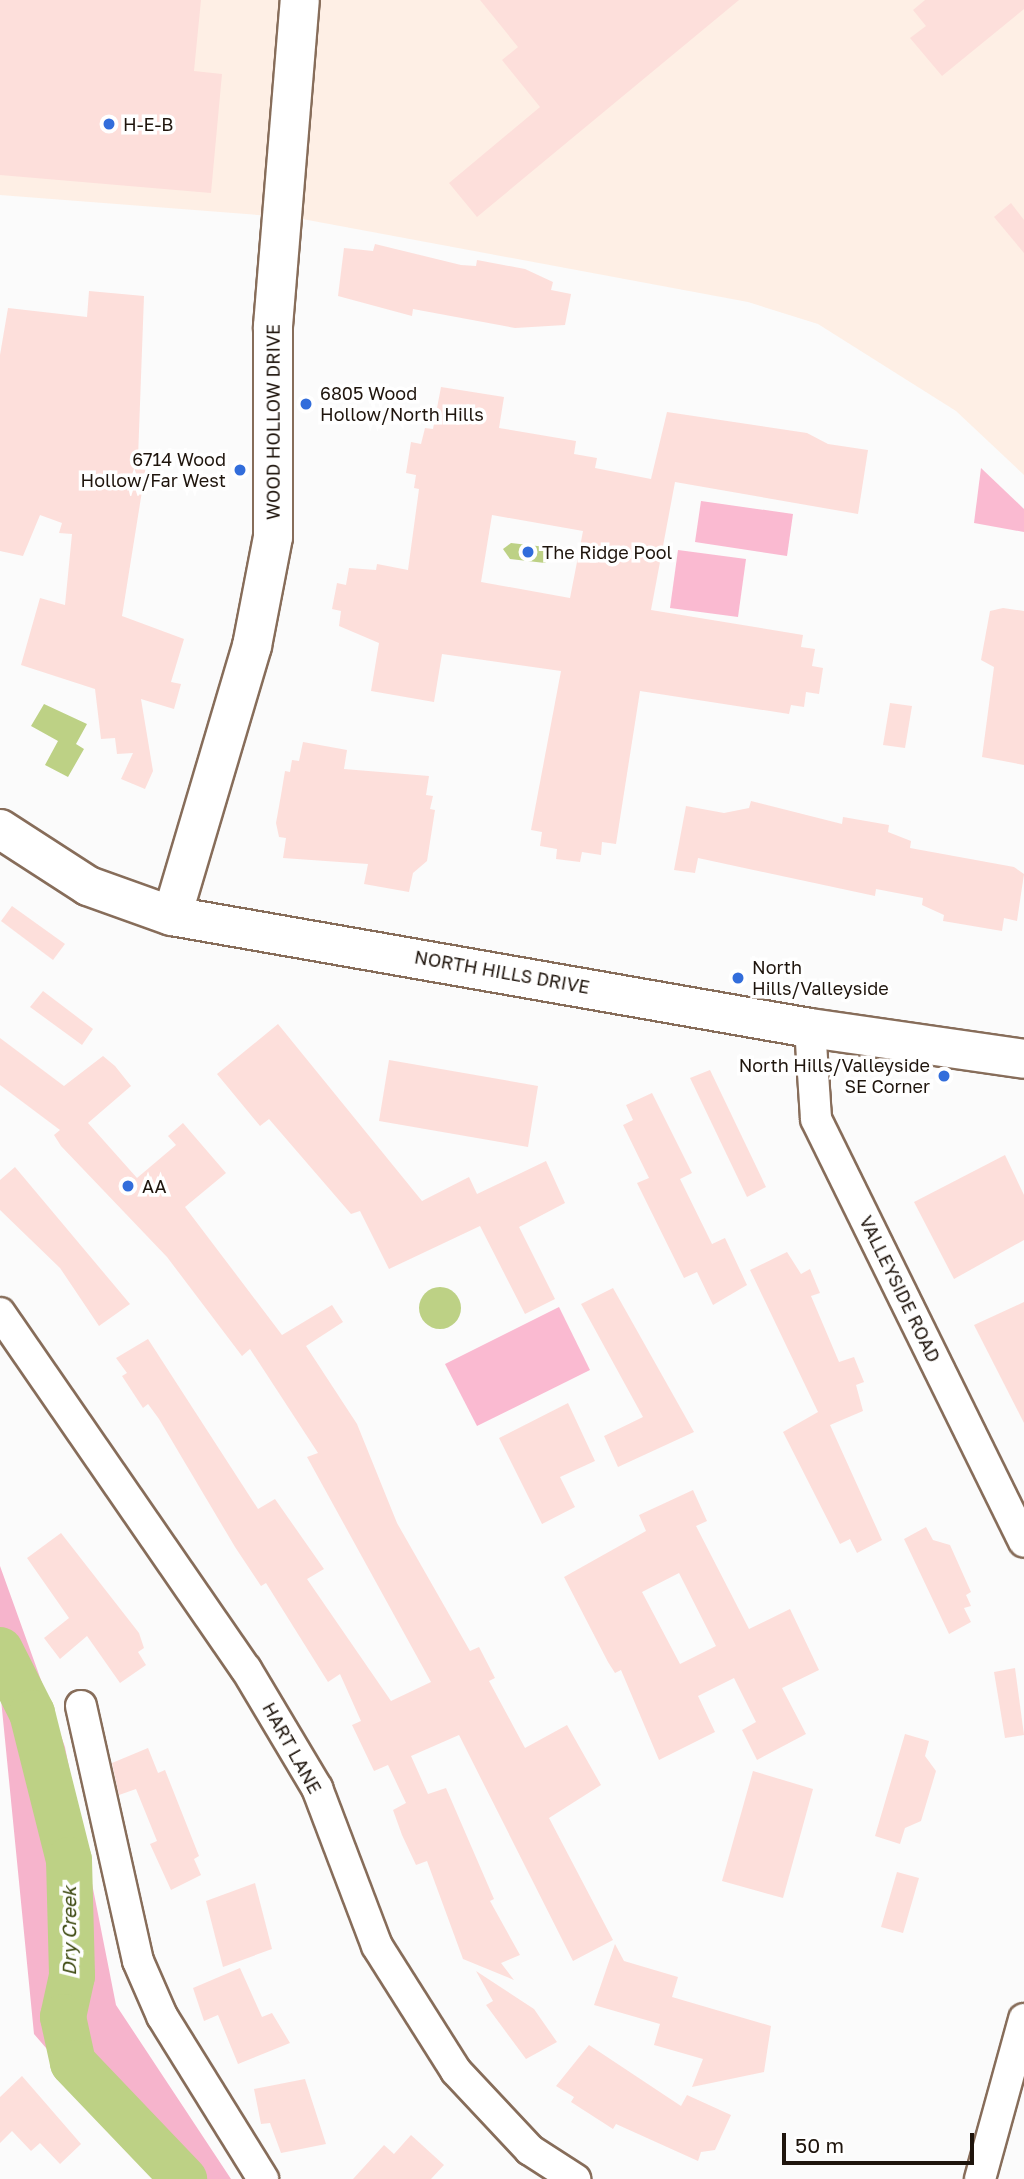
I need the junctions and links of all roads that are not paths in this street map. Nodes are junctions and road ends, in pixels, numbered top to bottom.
1 (300, 0) edge
2 (0, 829) edge
3 (172, 916) junction
4 (810, 1028) junction
5 (1024, 1059) edge
6 (0, 1312) edge
7 (1024, 1542) edge
8 (81, 1706) dead end
9 (1024, 2019) edge
10 (263, 2179) edge
11 (575, 2179) edge
12 (980, 2179) edge

1 - 3 street, WOOD HOLLOW DRIVE
2 - 3 street, NORTH HILLS DRIVE
3 - 4 street, NORTH HILLS DRIVE
4 - 5 street, NORTH HILLS DRIVE
4 - 7 street, VALLEYSIDE ROAD
6 - 11 street, HART LANE
8 - 10 street
9 - 12 street

